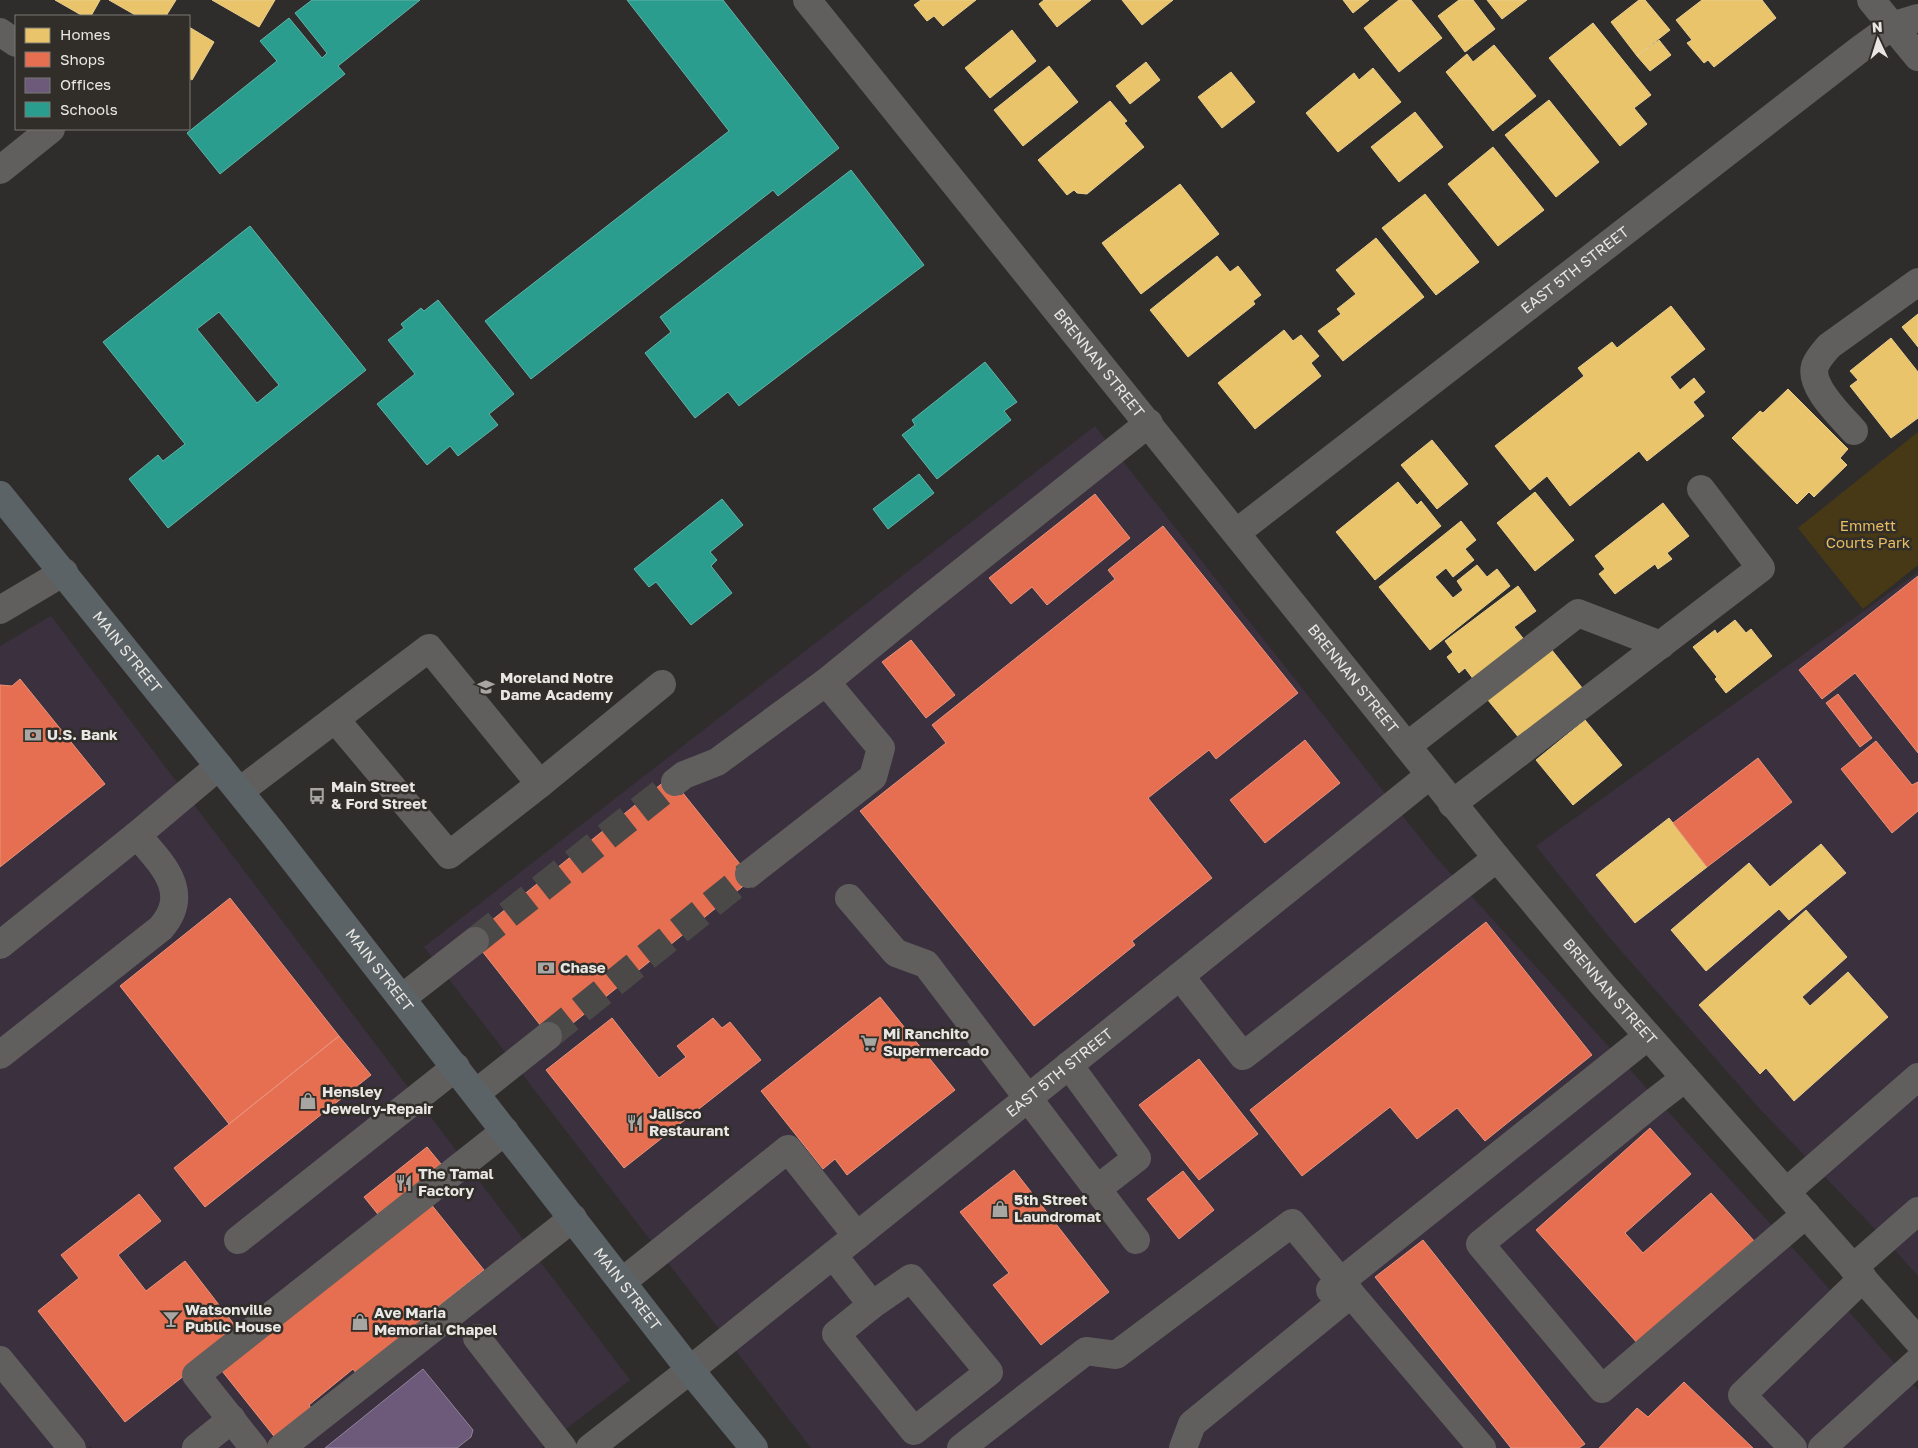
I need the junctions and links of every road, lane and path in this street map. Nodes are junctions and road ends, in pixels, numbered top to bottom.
1 (807, 0) edge
2 (1871, 0) edge
3 (1918, 18) edge
4 (1892, 26) junction
5 (0, 32) edge
6 (15, 42) edge
7 (1918, 57) edge
8 (50, 130) edge
9 (0, 170) edge
10 (1918, 282) edge
11 (1149, 424) junction
12 (1854, 431) dead end
13 (1701, 489) dead end
14 (0, 495) edge
15 (1236, 533) junction
16 (64, 572) junction
17 (0, 610) edge
18 (1661, 644) junction
19 (826, 682) junction
20 (662, 684) dead end
21 (335, 719) junction
22 (1406, 746) junction
23 (219, 766) junction
24 (1430, 775) junction
25 (675, 782) tunnel mouth
26 (540, 784) junction
27 (240, 791) junction
28 (1452, 804) junction
29 (137, 835) junction
30 (1497, 858) junction
31 (749, 874) tunnel mouth
32 (849, 898) dead end
33 (475, 941) tunnel mouth
34 (0, 945) edge
35 (1180, 976) junction
36 (402, 998) junction
37 (548, 1036) tunnel mouth
38 (1648, 1036) junction
39 (0, 1055) edge
40 (1069, 1065) junction
41 (456, 1067) junction
42 (1918, 1076) edge
43 (1685, 1078) junction
44 (476, 1093) junction
45 (1027, 1099) junction
46 (505, 1131) junction
47 (1097, 1189) junction
48 (1786, 1192) junction
49 (1918, 1211) edge
50 (1806, 1214) junction
51 (573, 1218) junction
52 (857, 1236) junction
53 (238, 1240) dead end
54 (1136, 1240) dead end
55 (833, 1255) junction
56 (1858, 1273) junction
57 (622, 1282) junction
58 (1340, 1288) junction
59 (872, 1305) junction
60 (477, 1338) dead end
61 (1918, 1341) edge
62 (0, 1360) edge
63 (1918, 1361) edge
64 (690, 1370) junction
65 (232, 1419) junction
66 (72, 1448) edge
67 (196, 1448) edge
68 (254, 1448) edge
69 (281, 1448) edge
70 (563, 1448) edge
71 (590, 1448) edge
72 (754, 1448) edge
73 (961, 1448) edge
74 (1183, 1448) edge
75 (1482, 1448) edge
76 (1793, 1448) edge
77 (1822, 1448) edge

1 - 11 street, BRENNAN STREET
2 - 4 street
3 - 4 street, EAST 5TH STREET
4 - 7 street
4 - 15 street, EAST 5TH STREET
5 - 6 street
8 - 9 street
10 - 12 street
11 - 15 street, BRENNAN STREET
11 - 19 street
13 - 18 street
14 - 16 main road, MAIN STREET
15 - 22 street, BRENNAN STREET
16 - 17 street
16 - 23 main road, MAIN STREET
18 - 22 street
18 - 28 street
19 - 25 street
19 - 31 street
20 - 26 street
21 - 26 street
21 - 26 street
21 - 27 street
22 - 24 street, BRENNAN STREET
23 - 27 main road, MAIN STREET
23 - 29 street
24 - 28 street, BRENNAN STREET
24 - 35 street, EAST 5TH STREET
27 - 36 main road, MAIN STREET
28 - 30 street, BRENNAN STREET
29 - 34 street
29 - 39 street
30 - 35 street
30 - 38 street, BRENNAN STREET
32 - 45 street
33 - 36 street
35 - 40 street, EAST 5TH STREET
36 - 41 main road, MAIN STREET
37 - 44 street
38 - 43 street, BRENNAN STREET
38 - 58 street
40 - 45 street, EAST 5TH STREET
40 - 47 street
41 - 44 main road, MAIN STREET
41 - 53 street
42 - 48 street
43 - 48 street, BRENNAN STREET
43 - 50 street
44 - 46 main road, MAIN STREET
45 - 47 street
45 - 52 street, EAST 5TH STREET
46 - 51 main road, MAIN STREET
46 - 65 street
47 - 54 street
48 - 50 street, BRENNAN STREET
49 - 56 street
50 - 56 street, BRENNAN STREET
51 - 57 main road, MAIN STREET
51 - 69 street
52 - 55 street, EAST 5TH STREET
52 - 57 street
55 - 59 street
55 - 64 street, EAST 5TH STREET
56 - 61 street, BRENNAN STREET
56 - 76 street
57 - 64 main road, MAIN STREET
58 - 73 street
58 - 74 street
58 - 75 street
59 - 59 street
60 - 70 street
62 - 66 street
63 - 77 street
64 - 71 street, EAST 5TH STREET
64 - 72 main road, MAIN STREET
65 - 67 street
65 - 68 street

